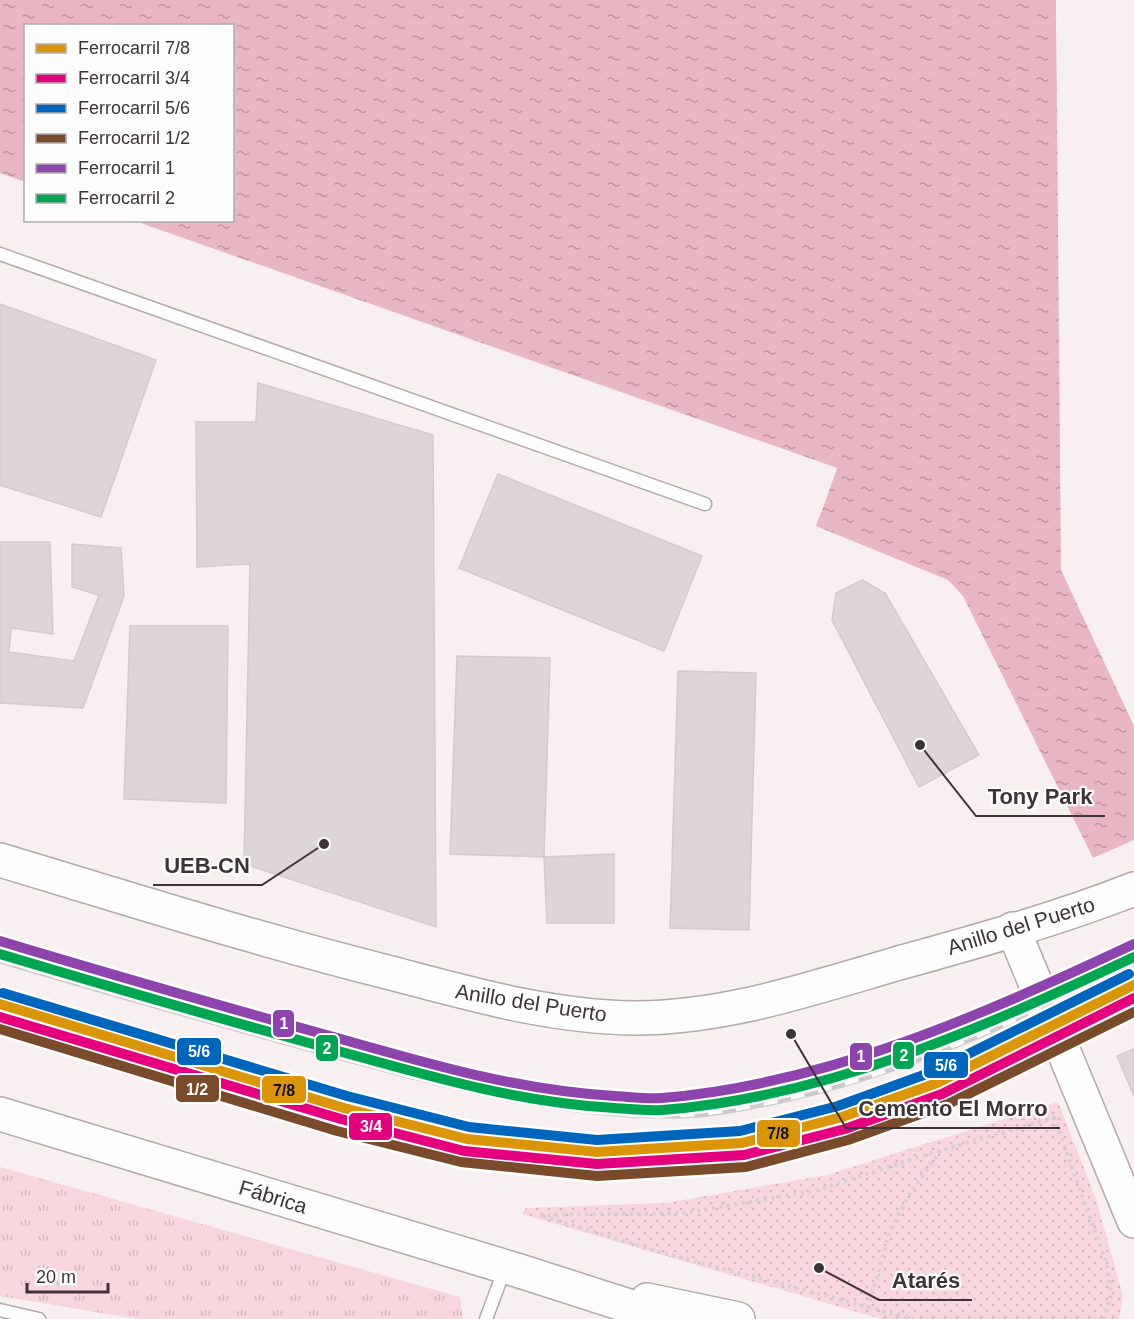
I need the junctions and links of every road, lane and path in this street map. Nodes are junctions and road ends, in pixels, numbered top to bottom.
1 (0, 254) edge
2 (705, 504) dead end
3 (0, 860) edge
4 (1134, 889) edge
5 (1013, 929) junction
6 (1087, 1107) junction
7 (0, 1114) edge
8 (1054, 1117) junction
9 (941, 1150) junction
10 (1134, 1221) edge
11 (506, 1267) junction
12 (546, 1279) junction
13 (868, 1308) junction
14 (0, 1310) edge
15 (39, 1319) edge
16 (486, 1319) edge
17 (635, 1319) edge
18 (669, 1319) edge
19 (738, 1319) edge
20 (914, 1319) edge
21 (1104, 1319) edge

1 - 2 lane
3 - 5 main road, Anillo del Puerto
4 - 5 main road, Anillo del Puerto
5 - 6 main road
6 - 8 path
6 - 10 main road
7 - 11 main road, Fábrica
8 - 9 path
8 - 21 path
9 - 13 path
9 - 13 path
11 - 12 main road, Fábrica
11 - 16 lane
12 - 17 main road
12 - 18 main road, Fábrica
12 - 19 main road, Fábrica
13 - 20 path
14 - 15 lane

